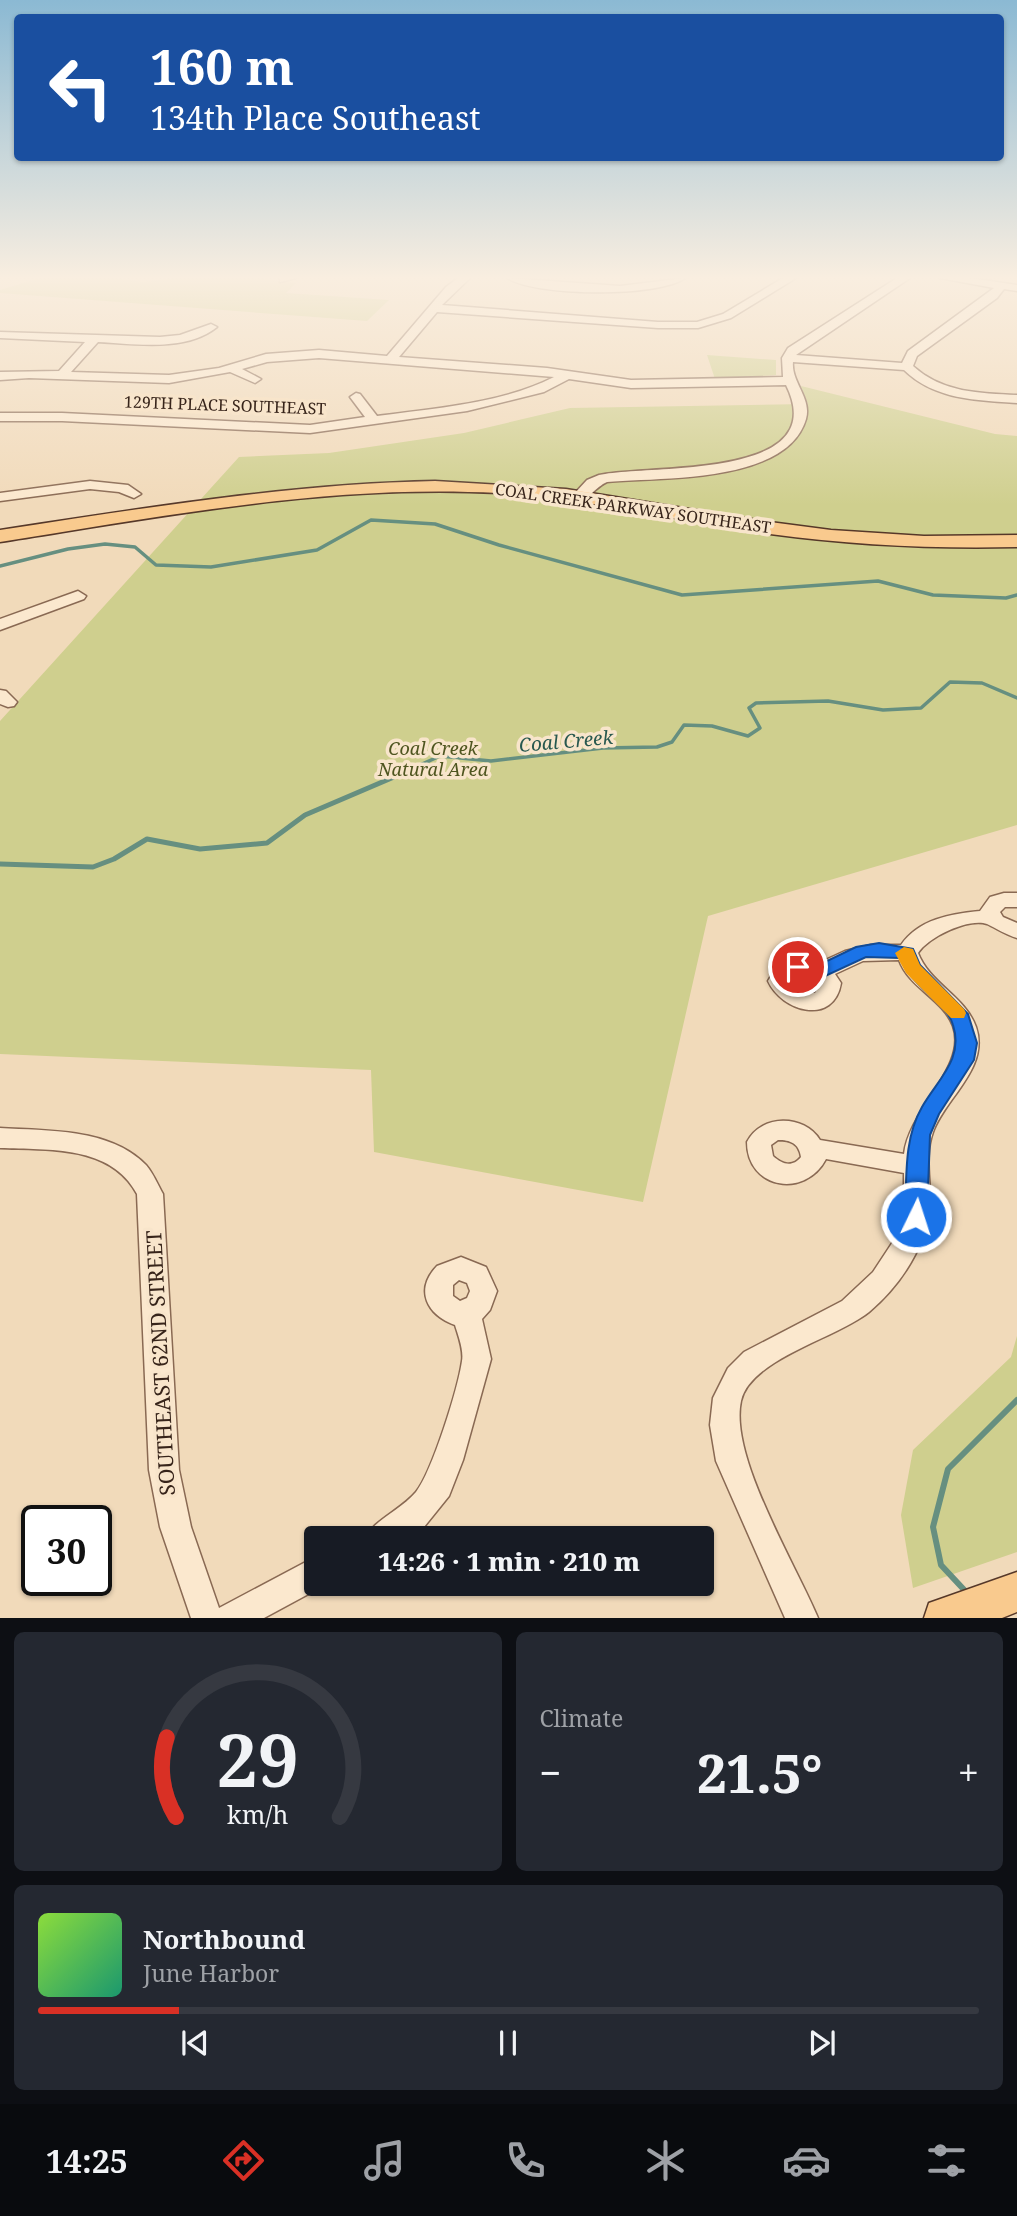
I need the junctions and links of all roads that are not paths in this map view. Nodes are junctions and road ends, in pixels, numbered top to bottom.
1 (81, 354) edge
2 (396, 354) edge
3 (792, 354) edge
4 (913, 354) edge
5 (788, 358) junction
6 (391, 359) junction
7 (907, 367) junction
8 (231, 368) junction
9 (62, 375) junction
10 (567, 375) junction
11 (0, 376) edge
12 (256, 379) dead end
13 (788, 381) junction
14 (356, 397) dead end
15 (1017, 399) edge
16 (0, 417) edge
17 (374, 421) junction
18 (134, 494) dead end
19 (0, 497) edge
20 (579, 497) junction
21 (0, 536) edge
22 (1017, 541) edge
23 (78, 596) dead end
24 (0, 625) edge
25 (1017, 900) edge
26 (992, 917) junction
27 (1017, 931) edge
28 (907, 953) junction
29 (821, 972) dead end
30 (0, 1138) edge
31 (814, 1151) dead end
32 (918, 1166) junction
33 (466, 1311) dead end
34 (400, 1526) edge
35 (304, 1579) edge
36 (1017, 1592) edge
37 (207, 1618) edge
38 (232, 1618) edge
39 (802, 1618) edge
40 (944, 1618) edge

1 - 9 street
2 - 6 street
3 - 5 street
4 - 7 street
5 - 7 street
5 - 13 street
6 - 8 street
6 - 10 street
7 - 15 street
8 - 9 street
8 - 12 street
9 - 11 street
10 - 13 street
10 - 17 street, 129TH PLACE SOUTHEAST
13 - 20 street
14 - 17 street
16 - 17 street, 129TH PLACE SOUTHEAST
18 - 19 street
20 - 21 main road, COAL CREEK PARKWAY SOUTHEAST
20 - 22 main road, COAL CREEK PARKWAY SOUTHEAST
23 - 24 street
25 - 26 street
26 - 27 street
26 - 28 street
28 - 29 street
28 - 32 street
30 - 37 street, SOUTHEAST 62ND STREET
31 - 32 street
32 - 39 street
33 - 34 street
35 - 38 street
36 - 40 main road

